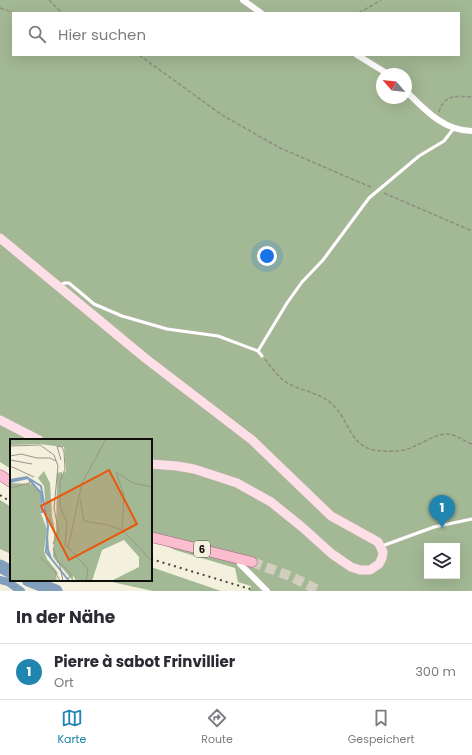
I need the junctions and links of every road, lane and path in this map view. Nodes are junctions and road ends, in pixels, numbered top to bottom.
1 (49, 0) edge
2 (243, 0) edge
3 (381, 0) edge
4 (0, 8) edge
5 (12, 12) edge
6 (61, 12) edge
7 (260, 12) edge
8 (361, 12) edge
9 (140, 56) edge
10 (360, 56) edge
11 (379, 68) edge
12 (412, 97) edge
13 (472, 97) edge
14 (437, 120) junction
15 (454, 128) junction
16 (472, 131) edge
17 (377, 190) junction
18 (472, 231) edge
19 (0, 238) edge
20 (58, 286) junction
21 (258, 350) junction
22 (262, 356) joint
23 (0, 420) edge
24 (37, 439) edge
25 (472, 444) edge
26 (152, 464) edge
27 (0, 475) edge
28 (10, 481) edge
29 (472, 519) edge
30 (152, 537) edge
31 (381, 546) junction
32 (232, 557) junction
33 (252, 562) tunnel mouth
34 (240, 564) joint
35 (267, 591) edge

1 - 6 path
2 - 7 street
3 - 8 path
4 - 5 path
9 - 17 path
10 - 11 street
12 - 14 street
13 - 14 path
14 - 15 street
15 - 16 street
15 - 17 lane
17 - 18 path
17 - 21 lane
19 - 20 street
20 - 21 lane
20 - 31 street
21 - 22 lane
22 - 25 path
23 - 24 street
26 - 31 street
27 - 28 main road
29 - 31 lane
30 - 32 main road, 6
32 - 33 main road, 6
32 - 34 lane
34 - 35 street

